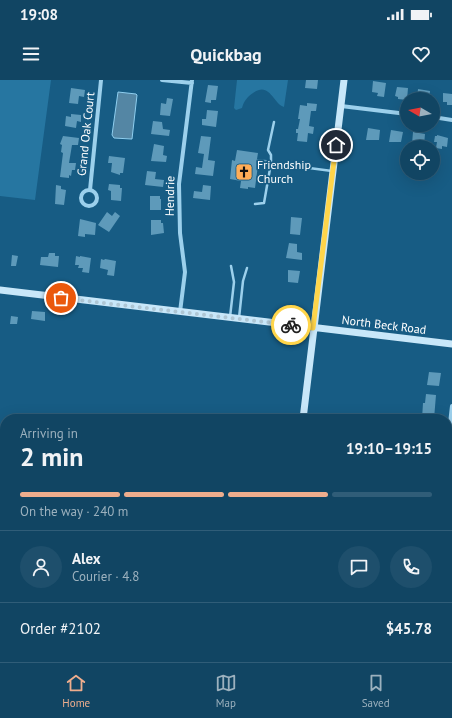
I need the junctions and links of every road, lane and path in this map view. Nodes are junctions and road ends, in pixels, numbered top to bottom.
1 (101, 80) edge
2 (162, 80) edge
3 (344, 80) edge
4 (192, 82) edge
5 (341, 106) junction
6 (400, 113) edge
7 (440, 118) edge
8 (452, 120) edge
9 (274, 122) dead end
10 (271, 163) junction
11 (333, 171) junction
12 (90, 190) junction
13 (255, 204) dead end
14 (232, 266) dead end
15 (247, 268) dead end
16 (0, 290) edge
17 (180, 312) junction
18 (230, 318) junction
19 (239, 319) junction
20 (313, 328) junction
21 (452, 344) edge
22 (304, 414) edge

1 - 12 street, Grand Oak Court
2 - 4 street
3 - 5 main road
4 - 17 street, Hendrie
5 - 6 street
5 - 11 main road
7 - 8 street
9 - 10 lane
10 - 11 lane
10 - 13 lane
11 - 20 main road
12 - 12 street, Grand Oak Court
14 - 18 lane
15 - 19 lane
16 - 17 main road, North Beck Road
17 - 18 main road, North Beck Road
18 - 19 main road, North Beck Road
19 - 20 main road, North Beck Road
20 - 21 main road, North Beck Road
20 - 22 main road

